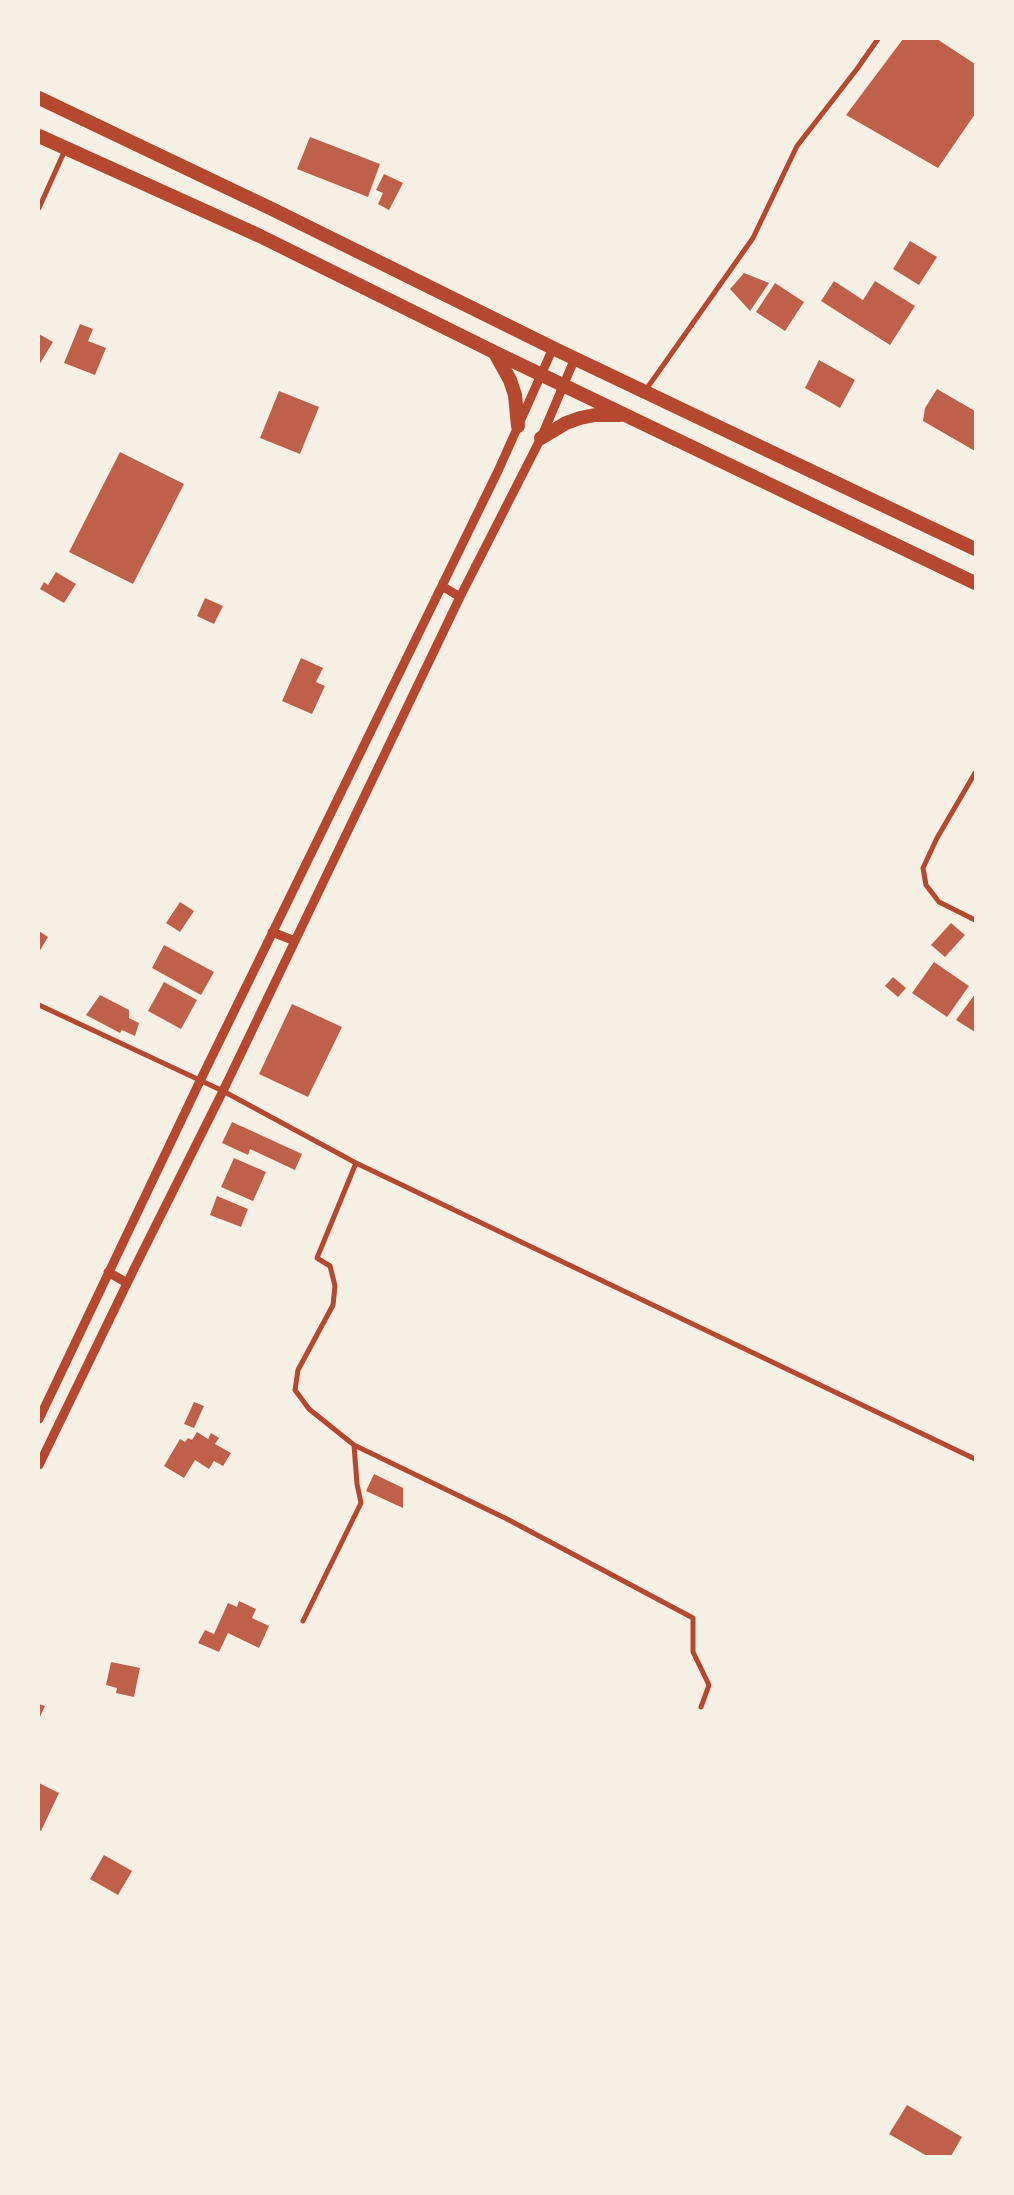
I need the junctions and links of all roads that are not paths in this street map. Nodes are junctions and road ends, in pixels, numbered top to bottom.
1 (878, 39) edge
2 (39, 98) edge
3 (39, 136) edge
4 (65, 149) junction
5 (39, 208) edge
6 (553, 348) junction
7 (494, 352) junction
8 (576, 358) junction
9 (541, 375) junction
10 (564, 386) junction
11 (645, 391) junction
12 (624, 415) junction
13 (518, 426) junction
14 (541, 438) junction
15 (975, 549) edge
16 (975, 584) edge
17 (442, 586) junction
18 (460, 597) junction
19 (975, 773) edge
20 (975, 920) edge
21 (272, 932) junction
22 (295, 941) junction
23 (39, 1005) edge
24 (200, 1080) junction
25 (223, 1091) junction
26 (356, 1163) junction
27 (108, 1272) junction
28 (127, 1283) junction
29 (39, 1419) edge
30 (354, 1445) junction
31 (975, 1459) edge
32 (39, 1465) edge
33 (303, 1621) dead end
34 (701, 1707) dead end

1 - 11 street
2 - 6 highway
3 - 4 highway
4 - 5 street
4 - 7 highway
6 - 8 highway
6 - 9 street
7 - 9 highway
7 - 13 highway
8 - 10 street
8 - 11 highway
9 - 10 highway
9 - 13 street
10 - 12 highway
10 - 14 street
11 - 15 highway
12 - 14 highway
12 - 16 highway
13 - 17 street
14 - 18 street
17 - 18 street
17 - 21 street
18 - 22 street
19 - 20 street
21 - 22 street
21 - 24 street
22 - 25 street
23 - 24 street
24 - 25 street
24 - 27 street
25 - 26 street
25 - 28 street
26 - 30 street
26 - 31 street
27 - 28 street
27 - 29 street
28 - 32 street
30 - 33 street
30 - 34 street

